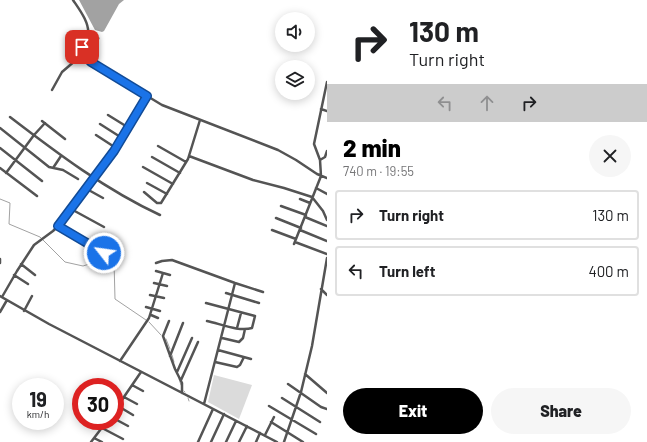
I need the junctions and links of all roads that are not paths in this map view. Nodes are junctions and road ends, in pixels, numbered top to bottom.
1 (73, 0) edge
2 (83, 54) junction
3 (327, 82) edge
4 (52, 90) dead end
5 (326, 90) edge
6 (147, 96) junction
7 (323, 98) junction
8 (327, 100) edge
9 (321, 109) junction
10 (327, 111) edge
11 (108, 115) dead end
12 (10, 117) dead end
13 (200, 120) junction
14 (100, 124) dead end
15 (0, 128) edge
16 (129, 128) junction
17 (34, 135) junction
18 (96, 135) dead end
19 (122, 138) junction
20 (65, 139) dead end
21 (158, 146) dead end
22 (0, 148) edge
23 (25, 148) junction
24 (116, 148) junction
25 (327, 151) edge
26 (61, 156) junction
27 (190, 156) junction
28 (152, 157) dead end
29 (320, 160) junction
30 (16, 161) junction
31 (186, 162) junction
32 (143, 167) dead end
33 (0, 168) edge
34 (53, 168) junction
35 (6, 173) junction
36 (180, 173) junction
37 (321, 176) junction
38 (94, 177) junction
39 (327, 178) edge
40 (78, 179) dead end
41 (42, 181) dead end
42 (147, 183) dead end
43 (173, 184) junction
44 (85, 188) junction
45 (316, 188) junction
46 (144, 192) dead end
47 (167, 194) junction
48 (327, 194) edge
49 (37, 196) dead end
50 (312, 197) junction
51 (103, 198) dead end
52 (300, 199) dead end
53 (310, 203) junction
54 (281, 206) dead end
55 (321, 207) junction
56 (71, 209) junction
57 (327, 210) edge
58 (160, 215) dead end
59 (305, 216) junction
60 (276, 218) dead end
61 (327, 220) edge
62 (58, 226) junction
63 (327, 226) edge
64 (104, 227) dead end
65 (300, 229) junction
66 (272, 230) dead end
67 (327, 241) edge
68 (295, 242) junction
69 (104, 253) dead end
70 (327, 254) edge
71 (327, 258) edge
72 (0, 259) edge
73 (0, 263) edge
74 (21, 264) junction
75 (156, 264) dead end
76 (156, 271) dead end
77 (163, 273) junction
78 (14, 275) junction
79 (34, 275) dead end
80 (170, 275) dead end
81 (154, 283) dead end
82 (235, 283) junction
83 (28, 284) dead end
84 (160, 284) junction
85 (167, 286) dead end
86 (321, 289) junction
87 (263, 292) dead end
88 (226, 293) dead end
89 (150, 295) dead end
90 (232, 295) junction
91 (327, 295) edge
92 (32, 296) dead end
93 (157, 296) junction
94 (1, 297) edge
95 (164, 298) dead end
96 (6, 300) junction
97 (206, 303) dead end
98 (259, 303) dead end
99 (146, 307) dead end
100 (153, 308) junction
101 (229, 309) junction
102 (24, 311) junction
103 (160, 311) dead end
104 (0, 312) edge
105 (242, 312) junction
106 (151, 316) junction
107 (158, 318) dead end
108 (169, 320) dead end
109 (207, 321) dead end
110 (183, 323) dead end
111 (225, 325) junction
112 (237, 328) junction
113 (245, 329) junction
114 (192, 338) dead end
115 (222, 338) junction
116 (198, 342) dead end
117 (218, 350) junction
118 (170, 356) junction
119 (244, 357) junction
120 (251, 359) dead end
121 (120, 361) junction
122 (215, 362) junction
123 (141, 372) junction
124 (177, 372) junction
125 (305, 374) junction
126 (180, 380) junction
127 (288, 384) dead end
128 (132, 385) junction
129 (143, 391) dead end
130 (300, 392) junction
131 (182, 393) junction
132 (327, 393) edge
133 (124, 397) joint
134 (282, 398) dead end
135 (137, 404) dead end
136 (204, 404) junction
137 (269, 406) dead end
138 (296, 407) junction
139 (213, 409) junction
140 (327, 409) edge
141 (124, 410) edge
142 (224, 414) junction
143 (133, 415) dead end
144 (274, 417) dead end
145 (292, 419) junction
146 (236, 420) junction
147 (271, 422) junction
148 (320, 422) dead end
149 (124, 424) edge
150 (128, 426) dead end
151 (247, 426) junction
152 (100, 430) edge
153 (106, 430) edge
154 (288, 432) junction
155 (260, 433) junction
156 (316, 434) dead end
157 (265, 435) junction
158 (94, 438) junction
159 (123, 439) dead end
160 (91, 442) edge
161 (102, 442) edge
162 (198, 442) edge
163 (211, 442) edge
164 (226, 442) edge
165 (239, 442) edge
166 (256, 442) edge
167 (278, 442) edge
168 (284, 442) edge
169 (303, 442) edge

1 - 2 street
2 - 4 street
2 - 6 street
3 - 5 street
5 - 7 street
6 - 13 street
6 - 16 street
7 - 8 street
7 - 9 street
9 - 10 street
9 - 29 street
11 - 16 street
12 - 17 street
13 - 27 street
13 - 37 street
14 - 19 street
15 - 23 street
16 - 19 street
17 - 20 street
17 - 23 street
17 - 26 street
18 - 24 street
19 - 24 street
21 - 31 street
22 - 30 street
23 - 30 street
23 - 34 street
24 - 38 street
25 - 29 street
26 - 34 street
26 - 38 street
27 - 31 street
27 - 50 street
28 - 36 street
29 - 37 street
30 - 35 street
30 - 41 street
31 - 36 street
32 - 43 street
33 - 35 street
34 - 40 street
35 - 49 street
36 - 43 street
37 - 39 street
37 - 45 street
38 - 44 street
38 - 58 street
42 - 47 street
43 - 47 street
44 - 51 street
44 - 56 street
45 - 48 street
45 - 50 street
46 - 47 street
50 - 53 street
50 - 55 street
52 - 53 street
53 - 59 street
54 - 59 street
55 - 57 street
55 - 61 street
56 - 62 street
56 - 64 street
59 - 63 street
59 - 65 street
60 - 65 street
62 - 69 street
62 - 74 street
65 - 67 street
65 - 68 street
66 - 68 street
68 - 70 street
71 - 86 street
72 - 73 street
74 - 78 street
74 - 79 street
75 - 82 street
76 - 77 street
77 - 80 street
77 - 84 street
78 - 83 street
78 - 94 street
81 - 84 street
82 - 87 street
82 - 90 street
84 - 85 street
84 - 93 street
86 - 91 street
86 - 125 street
88 - 90 street
89 - 93 street
90 - 98 street
90 - 101 street
92 - 102 street
93 - 95 street
93 - 100 street
94 - 96 street
96 - 102 street
96 - 104 street
97 - 101 street
99 - 100 street
100 - 103 street
100 - 106 street
101 - 105 street
101 - 111 street
102 - 121 street
105 - 112 street
105 - 113 street
106 - 107 street
106 - 121 street
108 - 118 street
109 - 111 street
110 - 118 street
111 - 112 street
111 - 115 street
112 - 113 street
113 - 115 street
114 - 124 street
115 - 117 street
116 - 126 street
117 - 119 street
117 - 122 street
118 - 124 street
119 - 120 street
119 - 122 street
121 - 123 street
122 - 136 street
123 - 128 street
123 - 131 street
124 - 126 street
125 - 130 street
125 - 132 street
126 - 131 street
127 - 130 street
128 - 129 street
128 - 133 street
130 - 138 street
130 - 140 street
131 - 136 street
133 - 135 street
134 - 138 street
136 - 139 street
137 - 145 street
138 - 145 street
138 - 148 street
139 - 142 street
139 - 162 street
141 - 143 street
142 - 146 street
142 - 163 street
144 - 147 street
145 - 154 street
145 - 156 street
146 - 151 street
146 - 164 street
147 - 154 street
147 - 157 street
149 - 150 street
151 - 155 street
151 - 165 street
152 - 158 street
153 - 159 street
154 - 168 street
154 - 169 street
155 - 157 street
155 - 166 street
157 - 167 street
158 - 160 street
158 - 161 street

